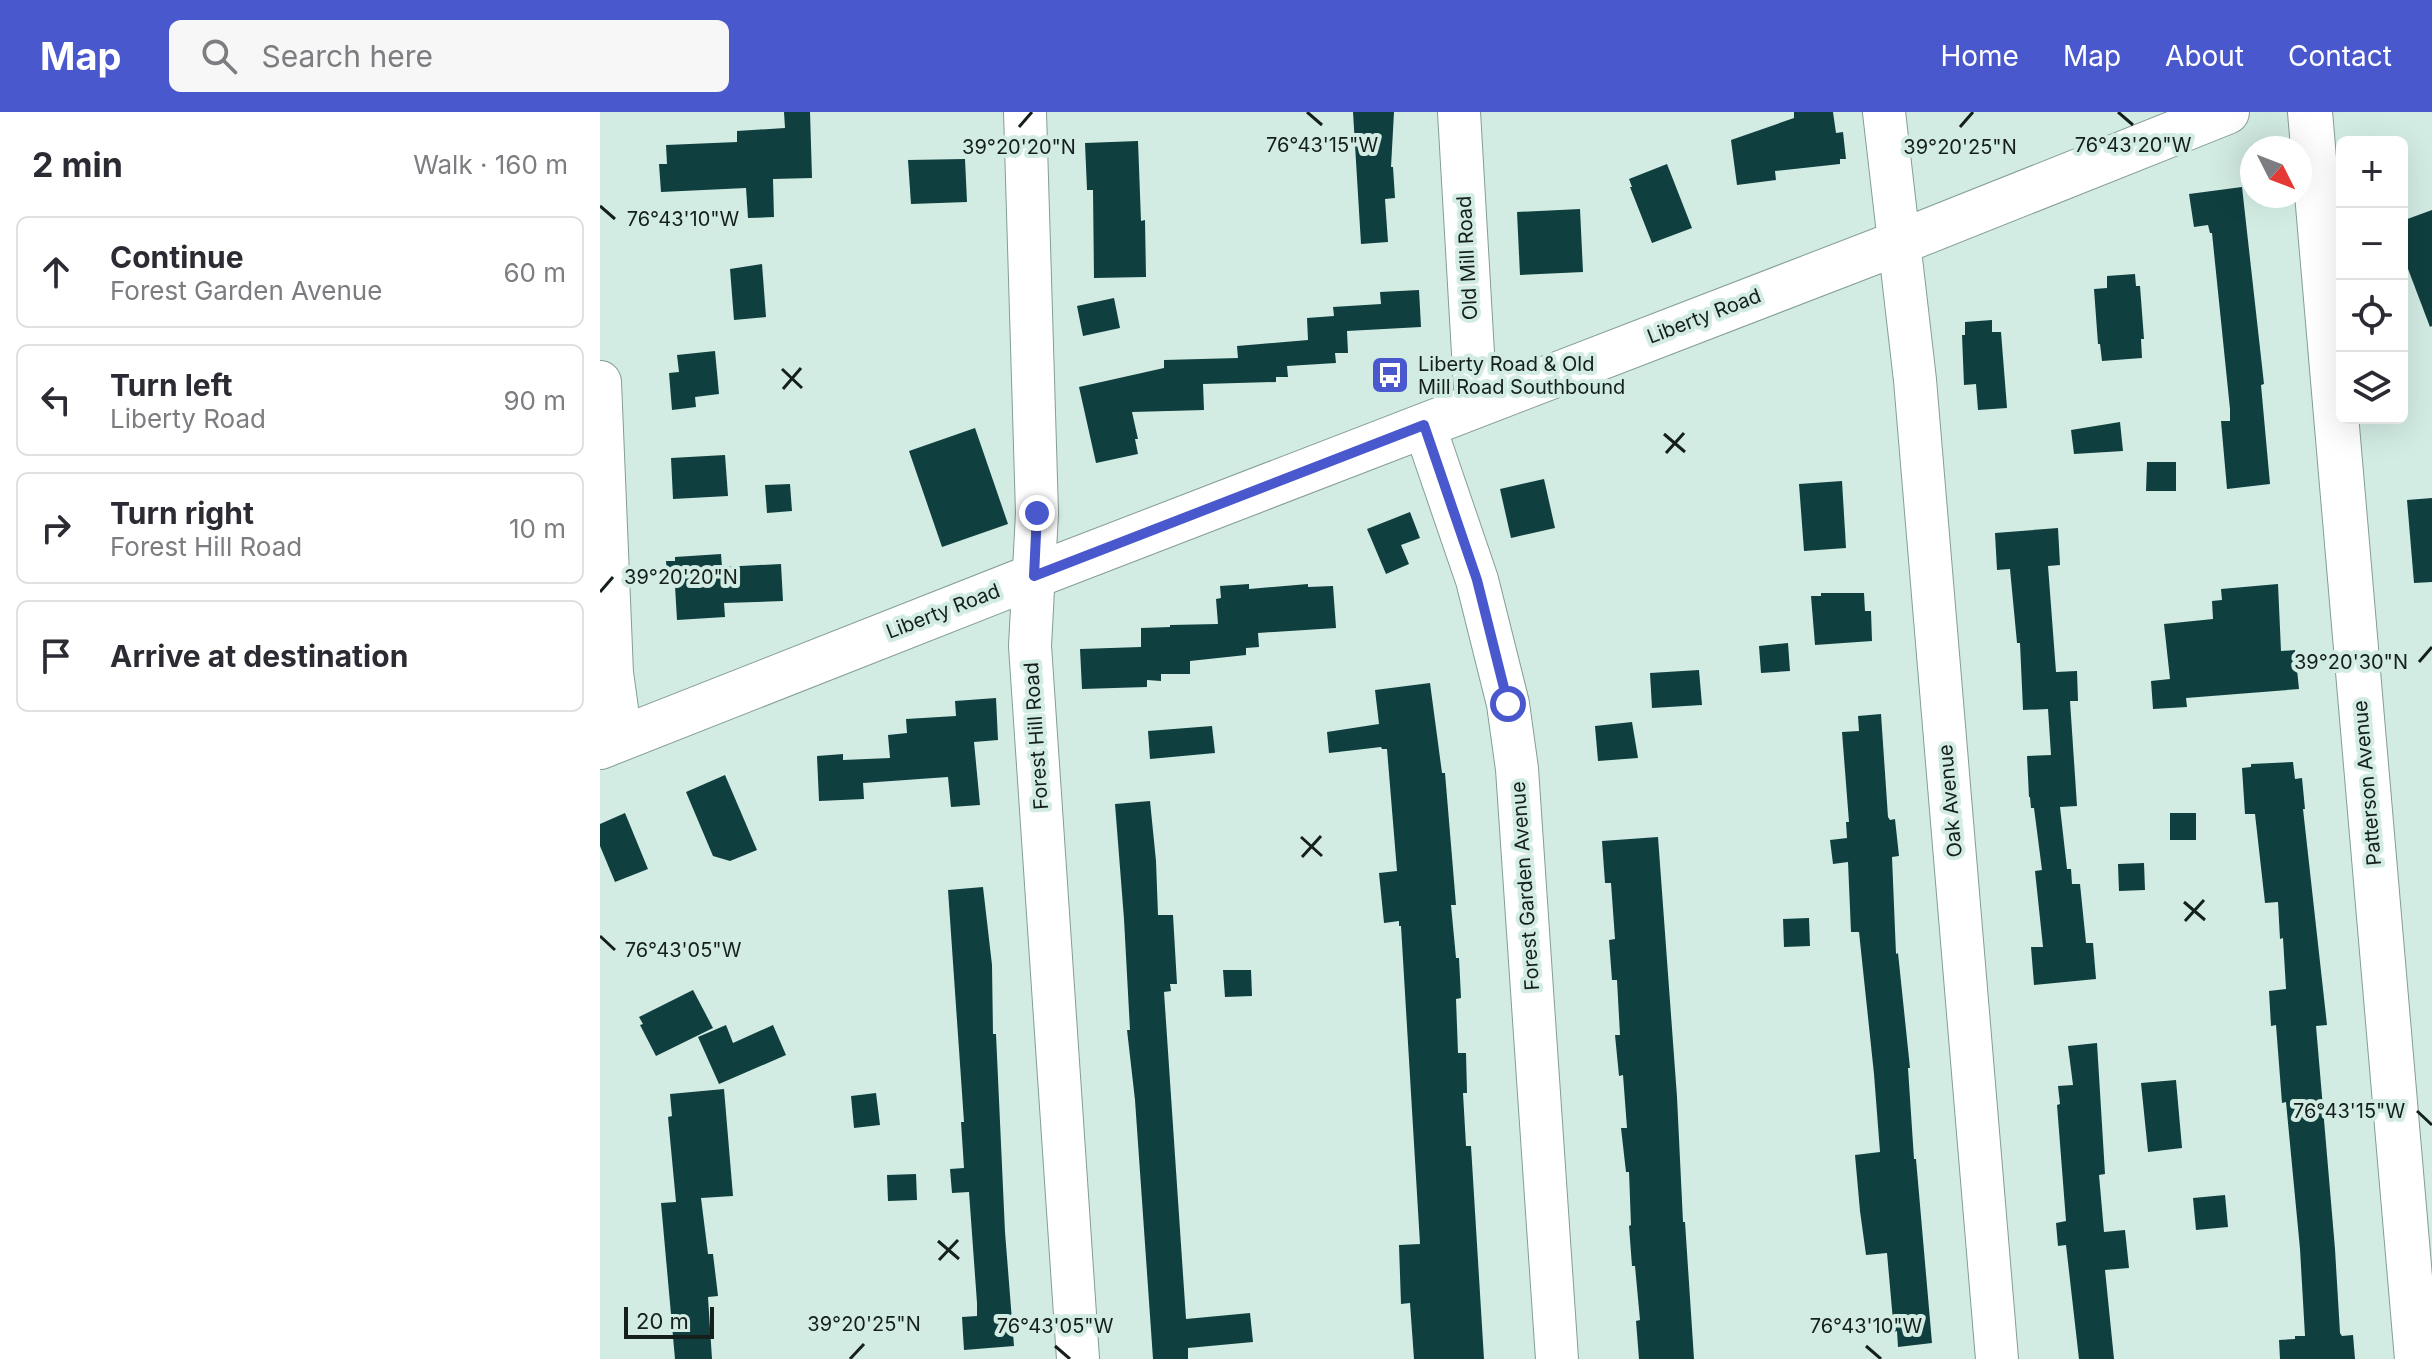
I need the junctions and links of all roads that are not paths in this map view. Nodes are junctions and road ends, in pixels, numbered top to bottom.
1 (1025, 112) edge
2 (1459, 112) edge
3 (1884, 112) edge
4 (2227, 112) edge
5 (2310, 112) edge
6 (1898, 243) junction
7 (600, 382) edge
8 (1476, 405) junction
9 (1424, 425) junction
10 (1034, 576) junction
11 (610, 742) edge
12 (1078, 1359) edge
13 (1557, 1359) edge
14 (1997, 1359) edge
15 (2417, 1359) edge

1 - 10 street, Forest Hill Road
2 - 8 street, Old Mill Road
3 - 6 street, Oak Avenue
4 - 6 main road, Liberty Road
5 - 15 main road, Patterson Avenue
6 - 8 main road, Liberty Road
6 - 14 street, Oak Avenue
7 - 11 street
8 - 9 main road, Liberty Road
9 - 10 main road, Liberty Road
9 - 13 street, Forest Garden Avenue
10 - 11 main road, Liberty Road
10 - 12 street, Forest Hill Road

